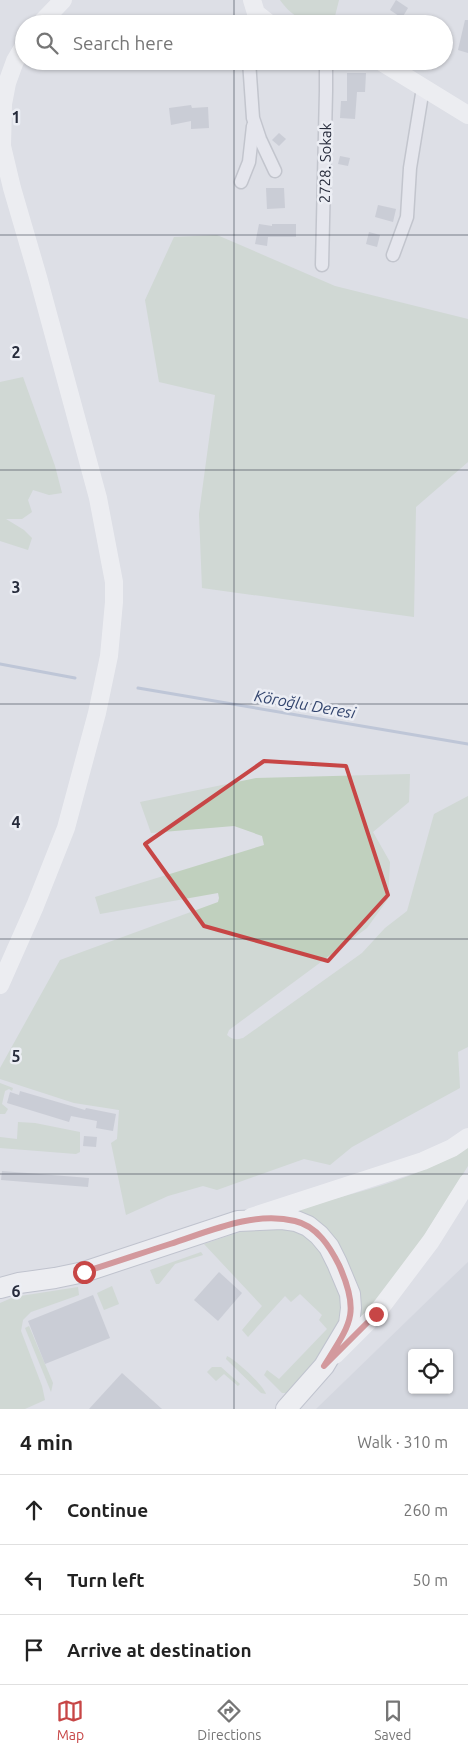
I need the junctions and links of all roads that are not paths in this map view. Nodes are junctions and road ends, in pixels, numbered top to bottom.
1 (63, 0) edge
2 (49, 15) edge
3 (15, 61) edge
4 (250, 70) edge
5 (326, 70) edge
6 (394, 70) edge
7 (423, 88) junction
8 (468, 115) edge
9 (254, 118) junction
10 (275, 171) dead end
11 (241, 182) dead end
12 (393, 255) dead end
13 (322, 265) dead end
14 (0, 984) edge
15 (468, 1137) edge
16 (468, 1182) edge
17 (238, 1221) junction
18 (0, 1288) edge
19 (324, 1366) junction
20 (286, 1409) edge

1 - 2 main road
3 - 14 main road
4 - 9 street
5 - 13 street, 2728. Sokak
6 - 7 main road
7 - 8 main road
7 - 12 street
9 - 10 street
9 - 11 street
15 - 17 main road
16 - 19 main road
17 - 18 main road
17 - 19 main road
19 - 20 main road

